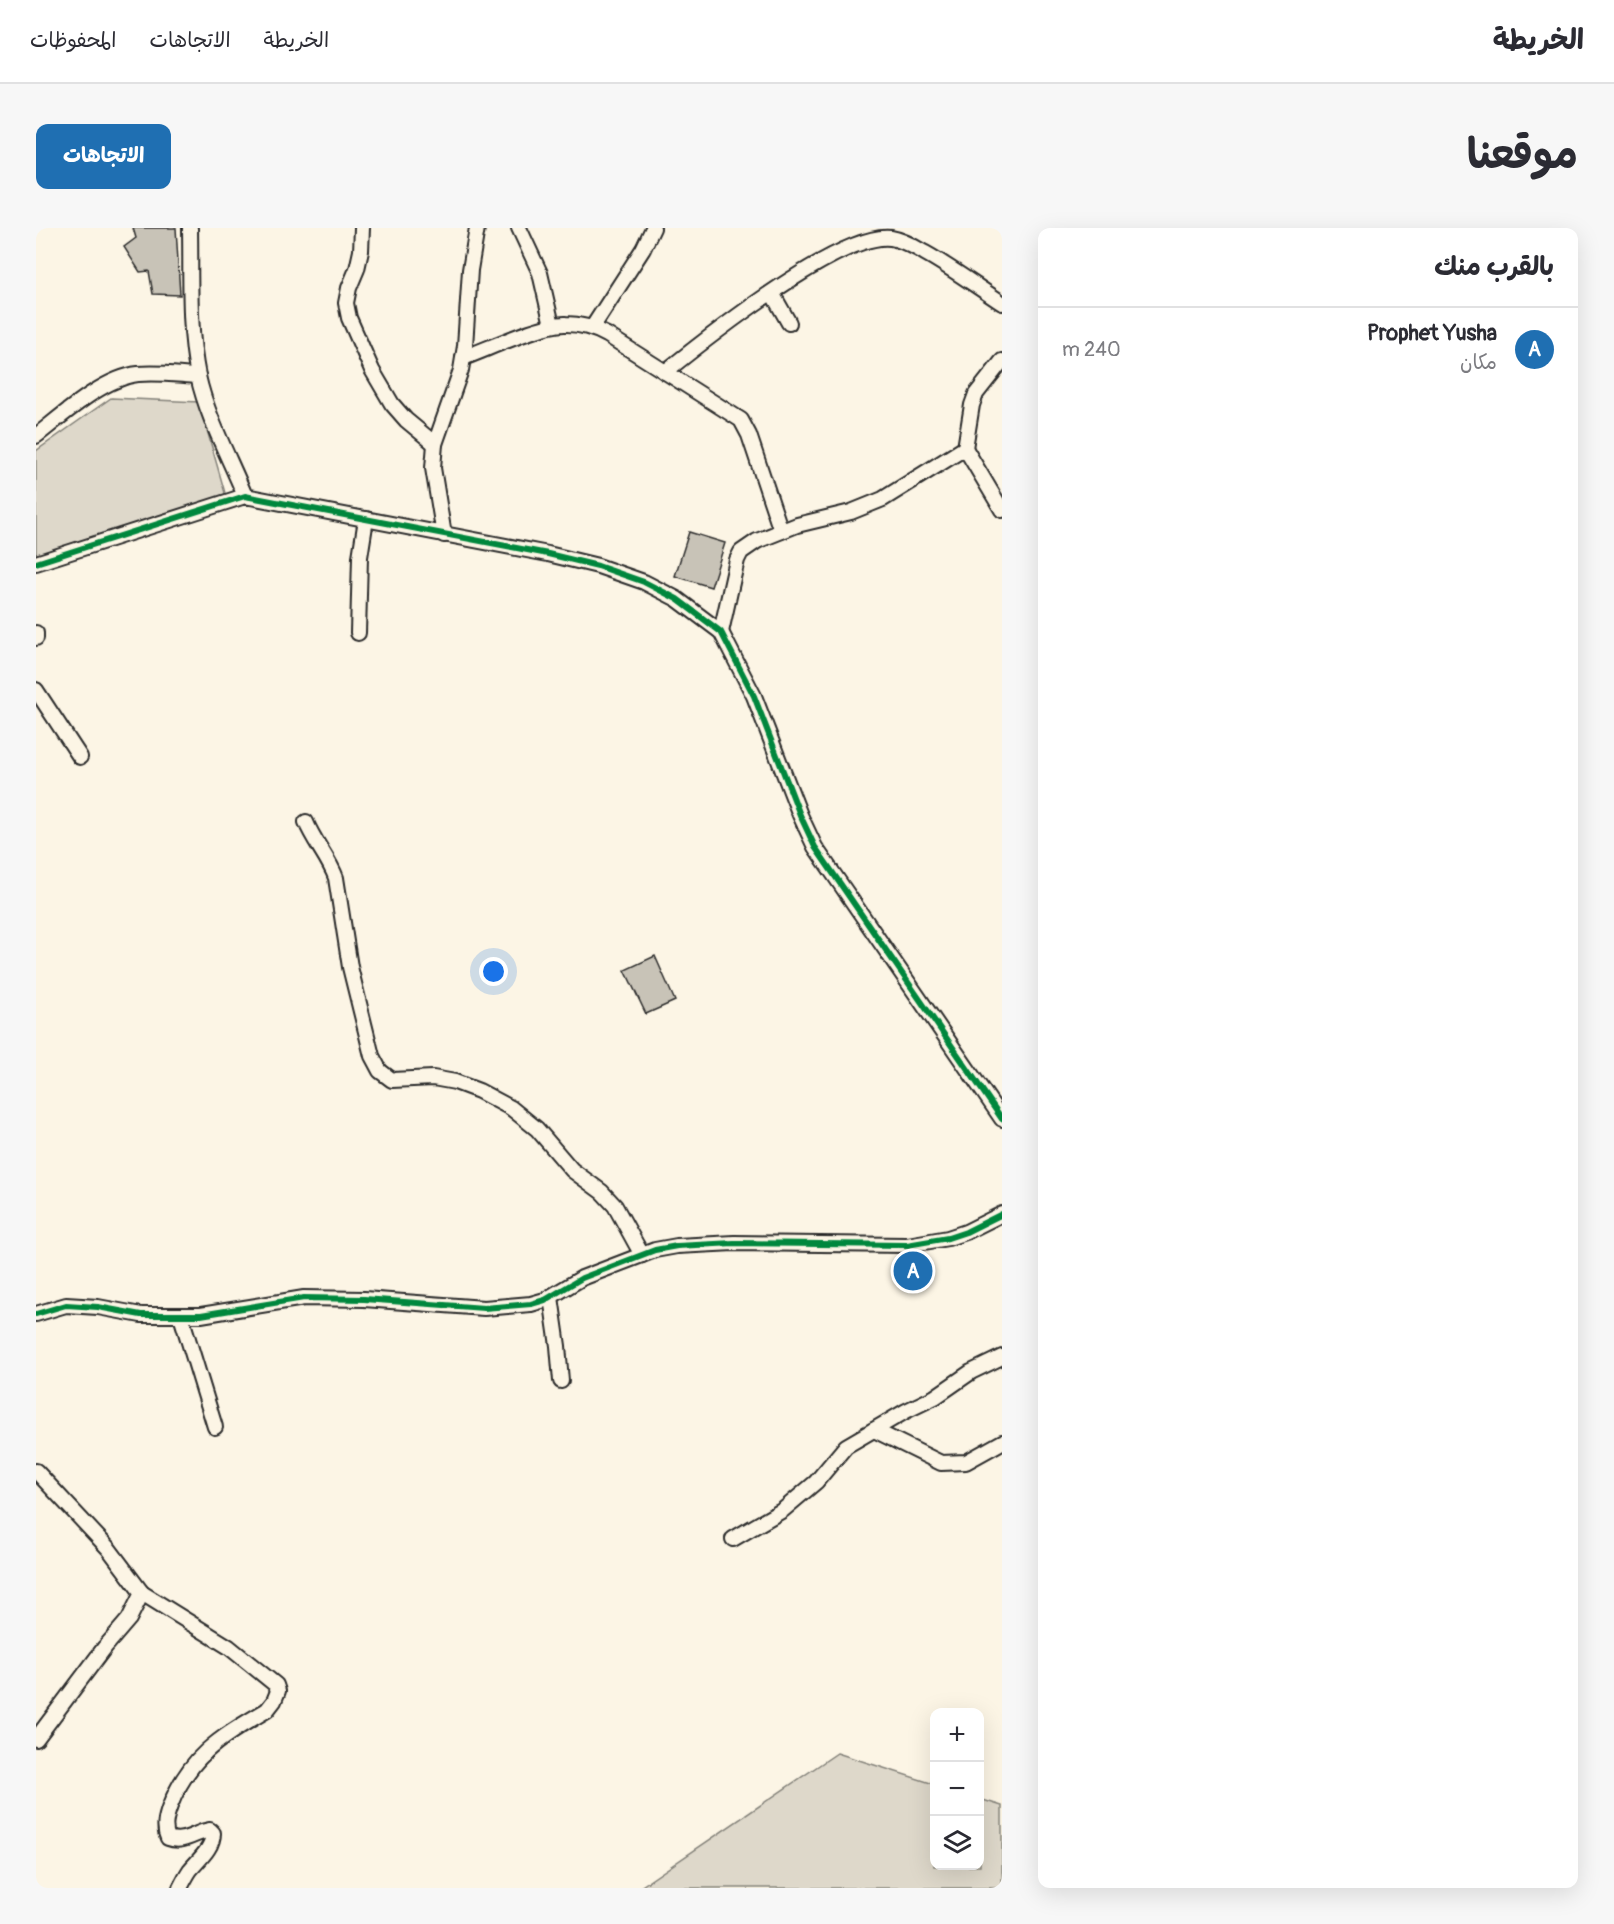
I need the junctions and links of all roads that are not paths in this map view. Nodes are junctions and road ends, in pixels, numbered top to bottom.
1 (190, 228) edge
2 (362, 228) edge
3 (477, 228) edge
4 (519, 228) edge
5 (652, 228) edge
6 (772, 293) junction
7 (1002, 303) edge
8 (789, 323) dead end
9 (552, 325) junction
10 (592, 327) junction
11 (463, 358) junction
12 (1002, 361) edge
13 (665, 372) junction
14 (198, 376) junction
15 (36, 436) edge
16 (435, 444) junction
17 (965, 448) junction
18 (246, 496) junction
19 (1002, 510) edge
20 (366, 519) junction
21 (781, 531) junction
22 (444, 535) junction
23 (36, 563) edge
24 (721, 632) junction
25 (358, 633) dead end
26 (36, 690) edge
27 (80, 757) dead end
28 (306, 822) dead end
29 (1002, 1119) edge
30 (1002, 1214) edge
31 (642, 1255) junction
32 (550, 1296) junction
33 (36, 1314) edge
34 (181, 1316) junction
35 (1002, 1357) edge
36 (561, 1381) dead end
37 (215, 1427) dead end
38 (874, 1430) junction
39 (1002, 1442) edge
40 (36, 1471) edge
41 (734, 1539) dead end
42 (142, 1593) junction
43 (36, 1739) edge
44 (180, 1888) edge

1 - 14 street
2 - 16 street
3 - 11 street
4 - 9 street
5 - 10 street
6 - 7 street
6 - 8 street
6 - 13 street
9 - 10 street
9 - 11 street
10 - 13 street
11 - 16 street
12 - 17 street
13 - 21 street
14 - 15 street
14 - 18 street
16 - 22 street
17 - 19 street
17 - 21 street
18 - 20 street
18 - 23 street
20 - 22 street
20 - 25 street
21 - 24 street
22 - 24 street
24 - 29 street
26 - 27 street
28 - 31 street
30 - 31 street
31 - 32 street
32 - 34 street
32 - 36 street
33 - 34 street
34 - 37 street
35 - 38 street
38 - 39 street
38 - 41 street
40 - 42 street
42 - 43 street
42 - 44 street

